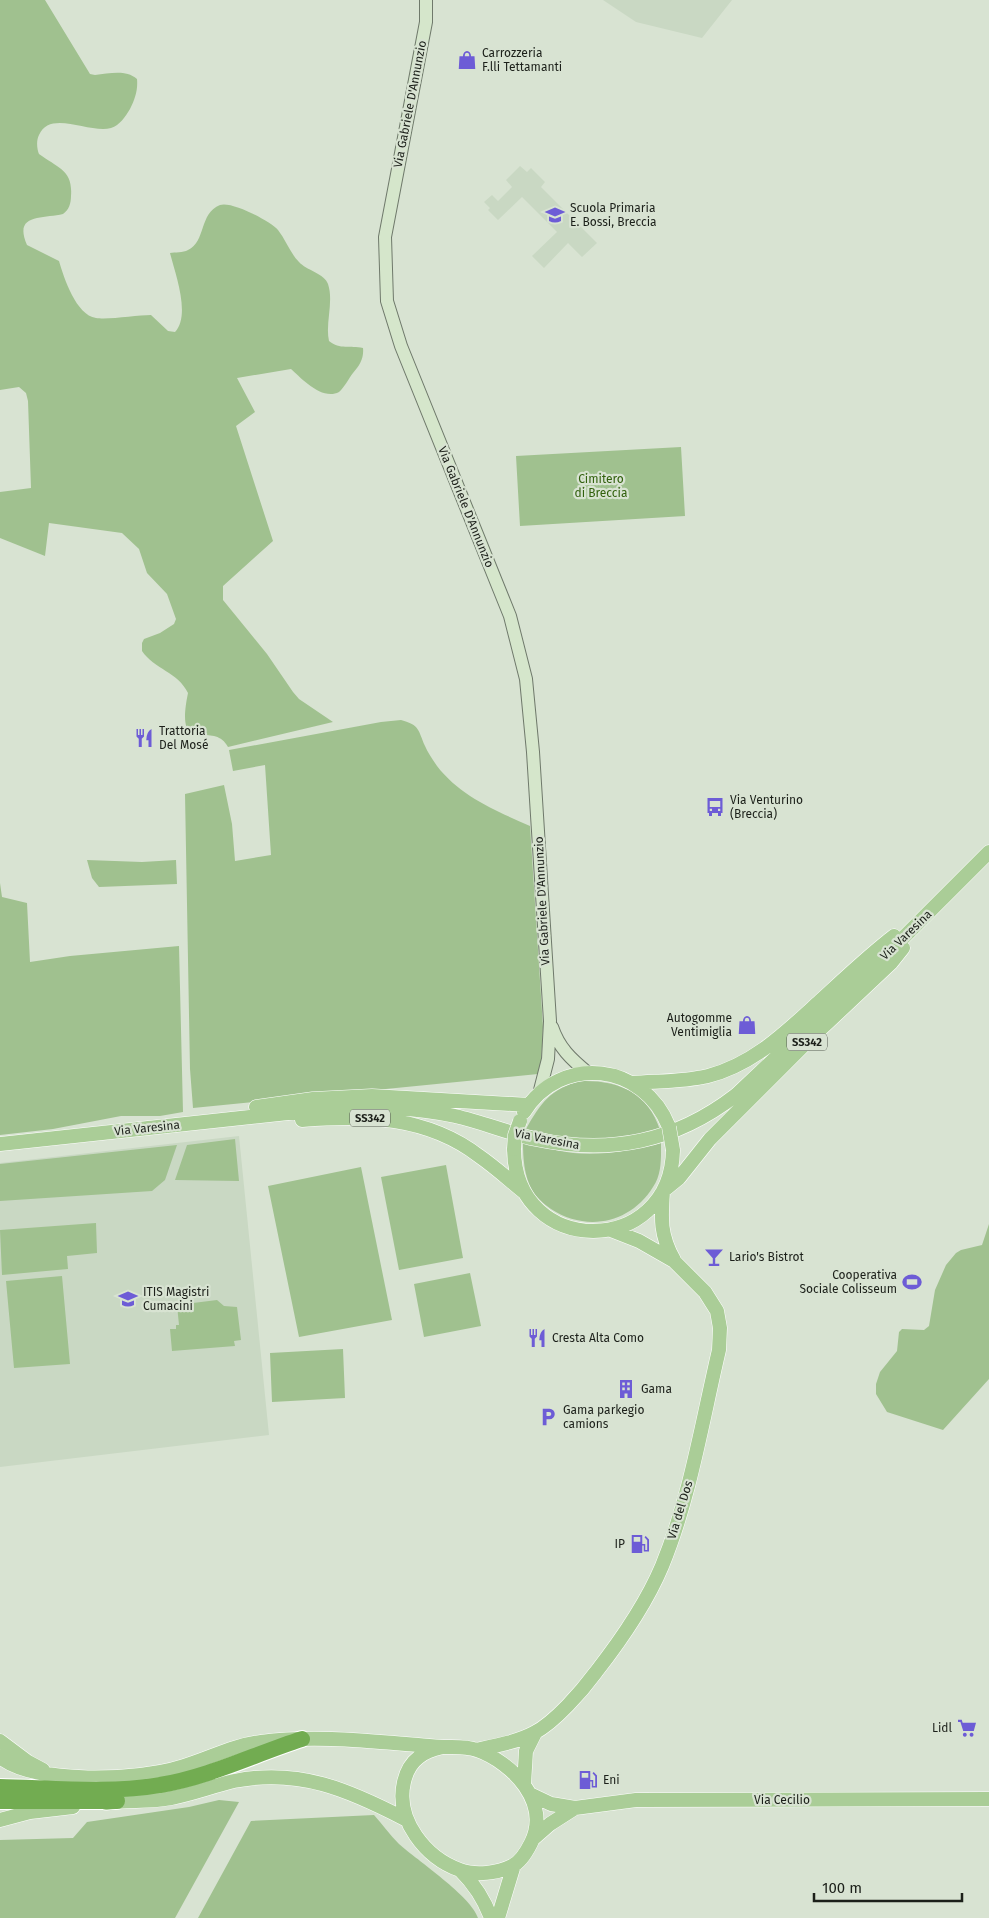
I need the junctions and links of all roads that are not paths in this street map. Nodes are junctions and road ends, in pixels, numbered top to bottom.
1 (426, 0) edge
2 (989, 852) edge
3 (949, 892) junction
4 (550, 1021) junction
5 (588, 1073) junction
6 (632, 1083) junction
7 (539, 1094) junction
8 (529, 1105) junction
9 (194, 1122) junction
10 (0, 1144) edge
11 (663, 1191) junction
12 (524, 1192) junction
13 (611, 1230) junction
14 (674, 1261) junction
15 (535, 1733) junction
16 (302, 1739) junction
17 (0, 1741) edge
18 (443, 1746) junction
19 (476, 1750) junction
20 (0, 1757) edge
21 (52, 1775) junction
22 (0, 1787) edge
23 (528, 1790) junction
24 (989, 1799) edge
25 (0, 1801) edge
26 (117, 1802) junction
27 (575, 1808) junction
28 (405, 1819) junction
29 (0, 1820) edge
30 (534, 1838) junction
31 (514, 1866) junction
32 (461, 1870) junction
33 (491, 1918) edge
34 (498, 1918) edge

1 - 4 main road, Via Gabriele D'Annunzio
2 - 3 main road, Via Varesina
3 - 6 main road, SS342
3 - 9 main road, Via Varesina
3 - 11 main road, SS342
4 - 5 main road, Via Gabriele D'Annunzio
4 - 7 main road, Via Gabriele D'Annunzio
5 - 6 main road
5 - 7 main road
6 - 11 main road, bridge
7 - 8 main road
8 - 9 main road, SS342
8 - 12 main road, bridge
9 - 10 main road, Via Varesina
9 - 12 main road, SS342
11 - 13 main road
11 - 14 main road, Via del Dos
12 - 13 main road
13 - 14 main road, Via del Dos
14 - 15 main road, Via del Dos
15 - 19 main road, Via del Dos
15 - 23 main road, Via del Dos
16 - 18 main road
16 - 21 main road
16 - 22 highway
17 - 21 main road
18 - 19 main road, Via Cecilio
18 - 28 main road, Via Cecilio
19 - 23 main road, Via Cecilio
20 - 21 main road
23 - 27 main road, Via Cecilio
23 - 30 main road, Via Cecilio
24 - 27 main road, Via Cecilio
25 - 26 highway
26 - 28 main road
26 - 29 main road
27 - 30 main road, Via Cecilio
28 - 32 main road, Via Cecilio
30 - 31 main road, Via Cecilio
31 - 32 main road, Via Cecilio
31 - 34 main road
32 - 33 main road

